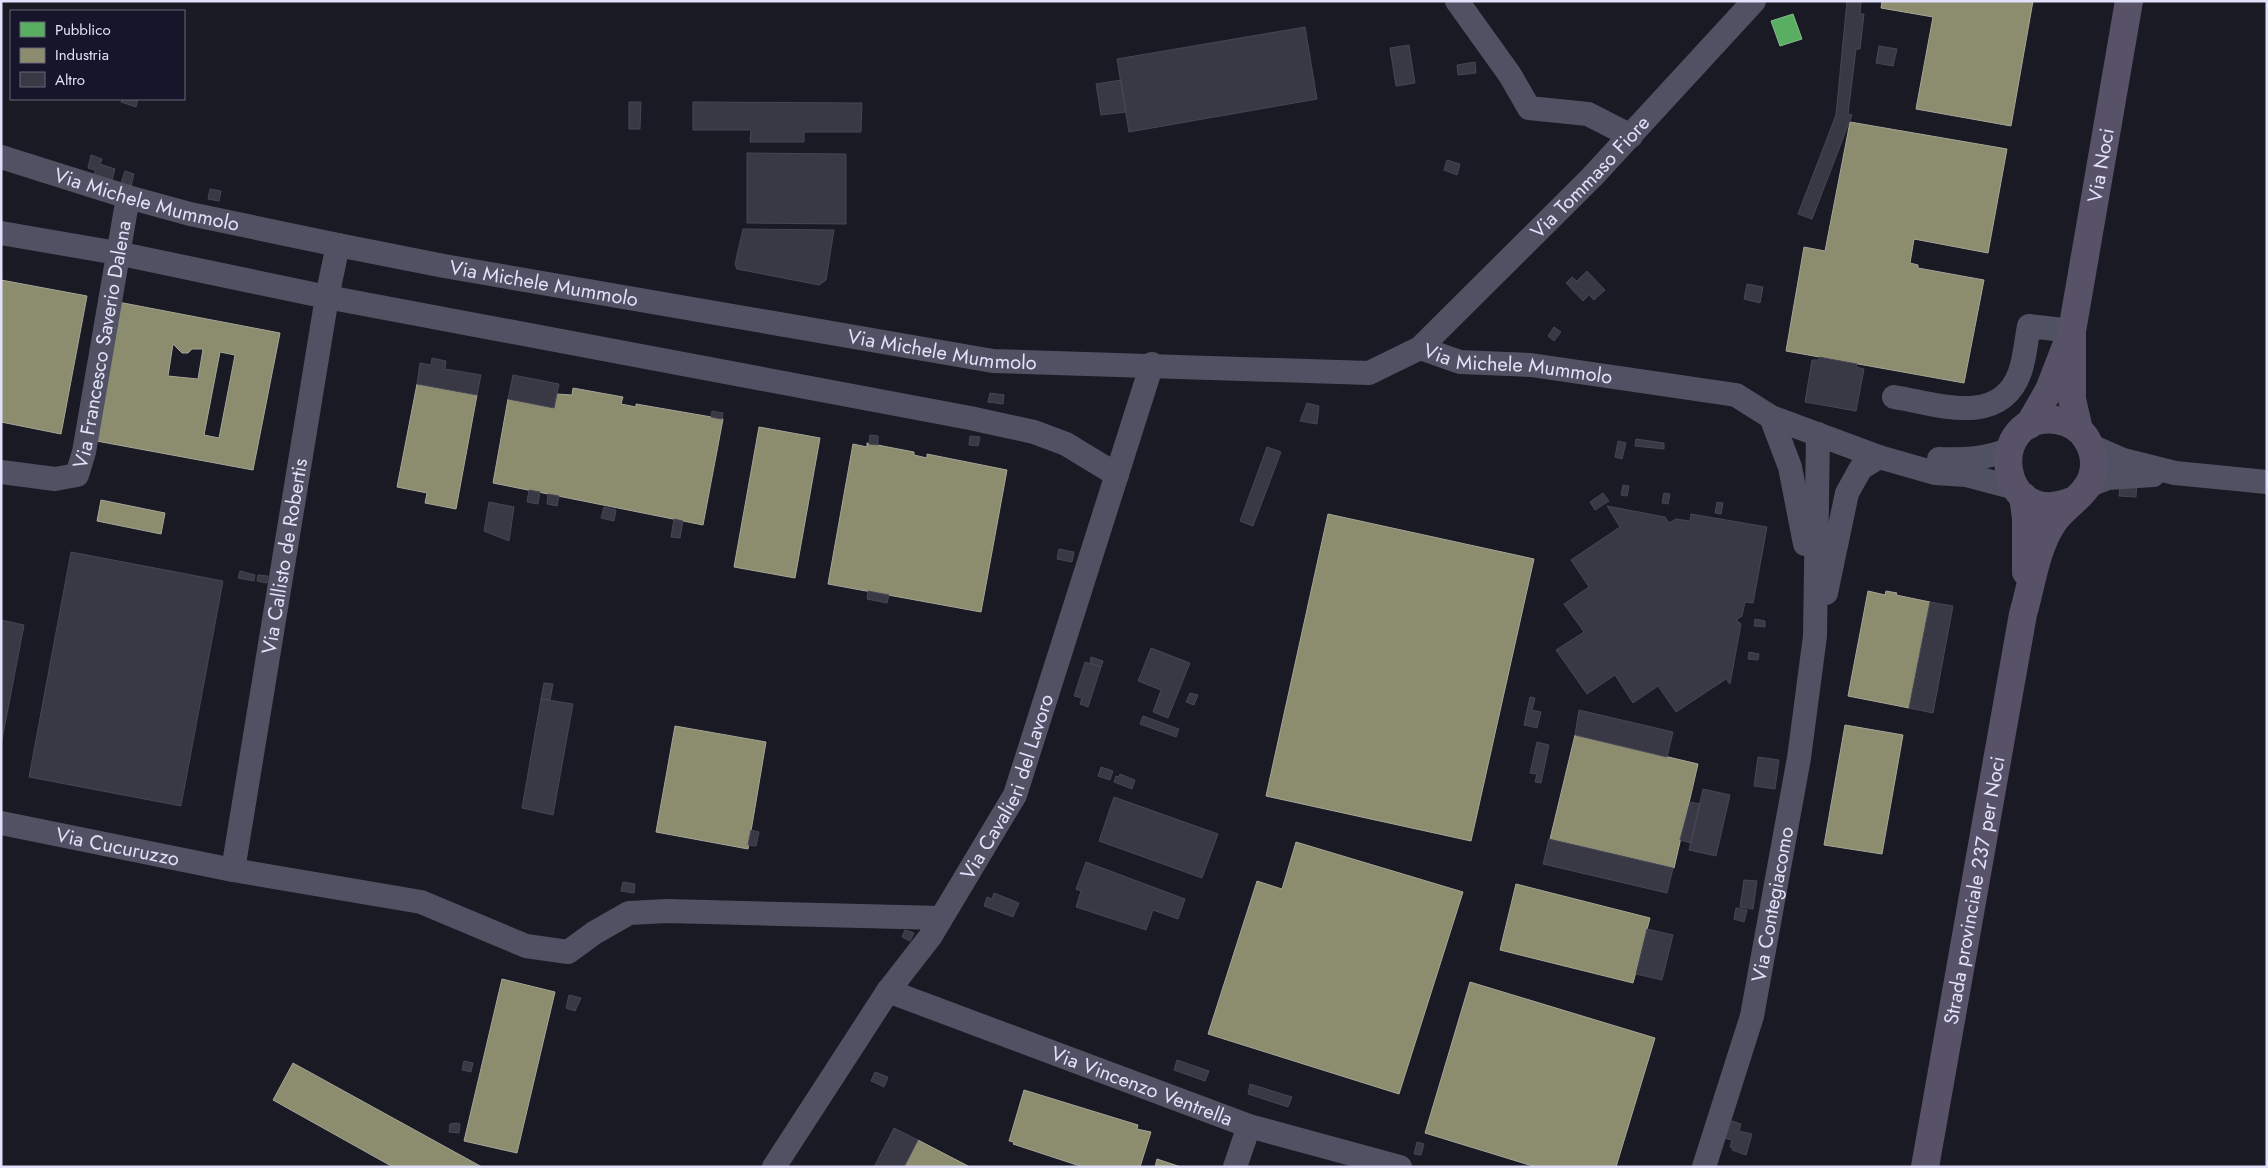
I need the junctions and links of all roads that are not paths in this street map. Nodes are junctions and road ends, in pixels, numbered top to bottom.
1 (1457, 1) edge
2 (1754, 1) edge
3 (2129, 1) edge
4 (1631, 136) junction
5 (1, 157) edge
6 (128, 197) junction
7 (1, 233) edge
8 (338, 245) junction
9 (117, 253) junction
10 (327, 297) junction
11 (2072, 331) junction
12 (1420, 348) junction
13 (1152, 364) junction
14 (1894, 397) dead end
15 (1771, 417) junction
16 (2030, 425) junction
17 (1818, 434) junction
18 (2085, 438) junction
19 (2010, 449) junction
20 (1879, 457) junction
21 (1, 472) edge
22 (2175, 474) junction
23 (1117, 475) junction
24 (2267, 482) edge
25 (2019, 492) junction
26 (2079, 494) junction
27 (2023, 614) junction
28 (1815, 636) junction
29 (1, 823) edge
30 (233, 870) junction
31 (941, 918) junction
32 (888, 992) junction
33 (1250, 1126) junction
34 (774, 1167) edge
35 (1235, 1167) edge
36 (1400, 1167) edge
37 (1704, 1167) edge
38 (1925, 1167) edge

1 - 4 street
2 - 4 street, Via Tommaso Fiore
3 - 11 main road, Via Noci
4 - 12 street, Via Tommaso Fiore
5 - 6 street, Via Michele Mummolo
6 - 8 street, Via Michele Mummolo
6 - 9 street, Via Francesco Saverio Dalena
7 - 9 street
8 - 10 street, Via Callisto de Robertis
8 - 13 street, Via Michele Mummolo
9 - 10 street
9 - 21 street, Via Francesco Saverio Dalena
10 - 23 street
10 - 30 street, Via Callisto de Robertis
11 - 14 street
11 - 16 main road, Via Noci
11 - 18 main road, Via Noci
12 - 13 street, Via Michele Mummolo
12 - 15 street, Via Michele Mummolo
13 - 23 street, Via Cavalieri del Lavoro
15 - 17 street, Via Michele Mummolo
15 - 28 street, Via Contegiacomo
16 - 18 main road
16 - 19 main road
17 - 20 street, Via Michele Mummolo
17 - 28 street, Via Contegiacomo
18 - 22 street
18 - 26 main road
19 - 20 street, Via Michele Mummolo
19 - 25 main road
20 - 25 street, Via Michele Mummolo
20 - 28 street, Via Contegiacomo
22 - 24 street
22 - 26 street
23 - 31 street, Via Cavalieri del Lavoro
25 - 26 main road
25 - 27 main road, Strada provinciale 237 per Noci
26 - 27 main road, Strada provinciale 237 per Noci
27 - 38 main road, Strada provinciale 237 per Noci
28 - 37 street, Via Contegiacomo
29 - 30 street, Via Cucuruzzo
30 - 31 street, Via Cucuruzzo
31 - 32 street, Via Cavalieri del Lavoro
32 - 33 street, Via Vincenzo Ventrella
32 - 34 street, Via Cavalieri del Lavoro
33 - 35 street
33 - 36 street, Via Vincenzo Ventrella

